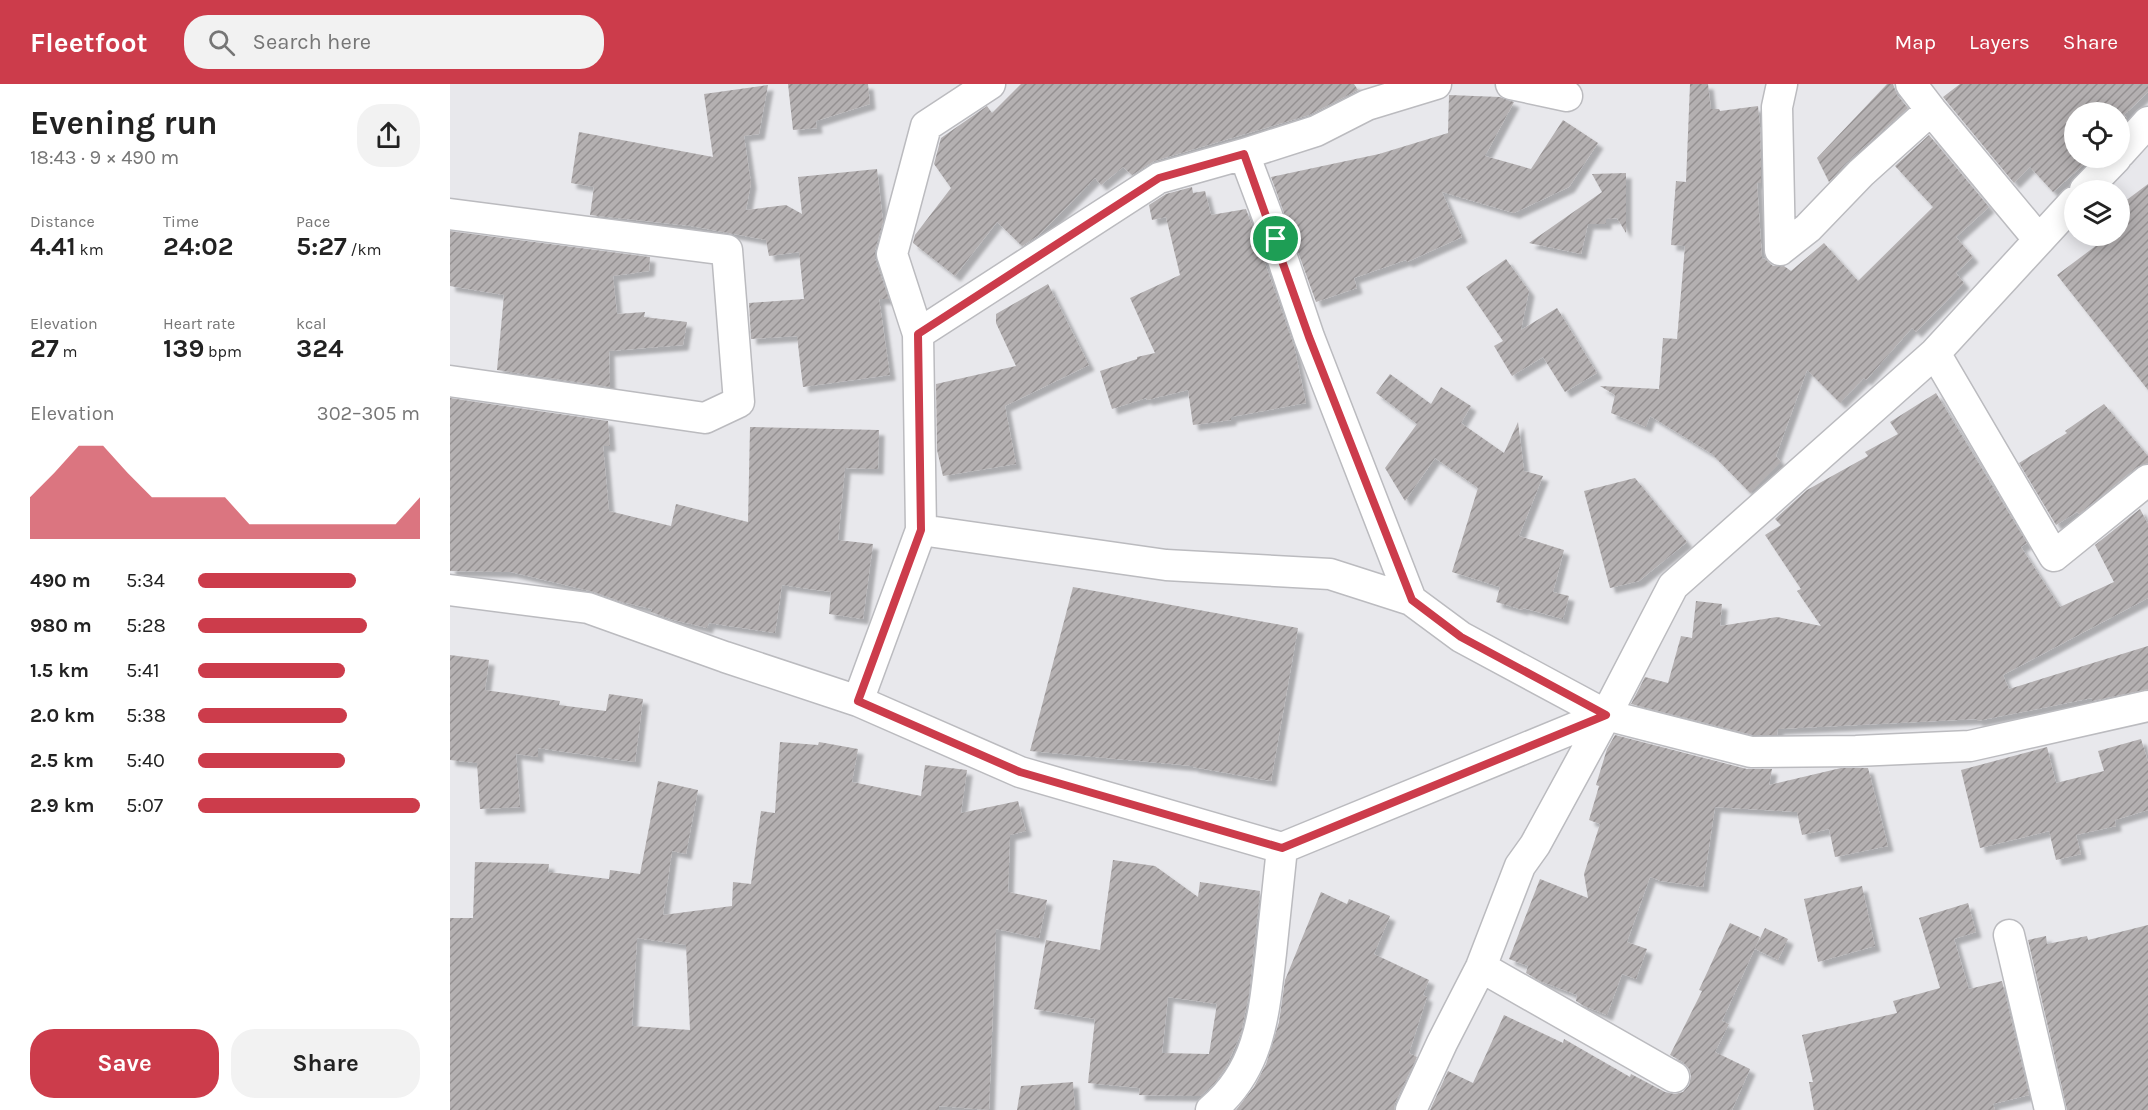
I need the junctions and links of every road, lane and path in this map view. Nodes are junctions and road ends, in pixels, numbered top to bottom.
1 (990, 84) edge
2 (1436, 84) edge
3 (1511, 84) edge
4 (1782, 84) edge
5 (1911, 84) edge
6 (1567, 96) dead end
7 (1931, 110) junction
8 (2148, 122) edge
9 (2130, 142) edge
10 (1244, 154) junction
11 (2106, 168) edge
12 (2095, 180) edge
13 (2064, 213) edge
14 (450, 214) edge
15 (2039, 240) junction
16 (918, 334) junction
17 (1935, 353) junction
18 (450, 381) edge
19 (2148, 480) edge
20 (921, 530) junction
21 (450, 590) edge
22 (1412, 600) junction
23 (858, 701) junction
24 (2148, 706) edge
25 (1606, 715) junction
26 (1282, 848) junction
27 (2009, 935) dead end
28 (1481, 967) junction
29 (1674, 1077) dead end
30 (1211, 1110) edge
31 (1411, 1110) edge
32 (2050, 1110) edge

1 - 16 street
2 - 10 street
3 - 6 street
4 - 7 street
5 - 7 street
7 - 15 street
8 - 9 street
10 - 16 street
10 - 22 street
11 - 12 street
13 - 15 street
14 - 18 street
15 - 17 street
16 - 20 street
17 - 19 street
17 - 25 street
20 - 22 street
20 - 23 street
21 - 23 street
22 - 25 street
23 - 26 street
24 - 25 street
25 - 26 street
25 - 28 street
26 - 30 street
27 - 32 street
28 - 29 street
28 - 31 street

